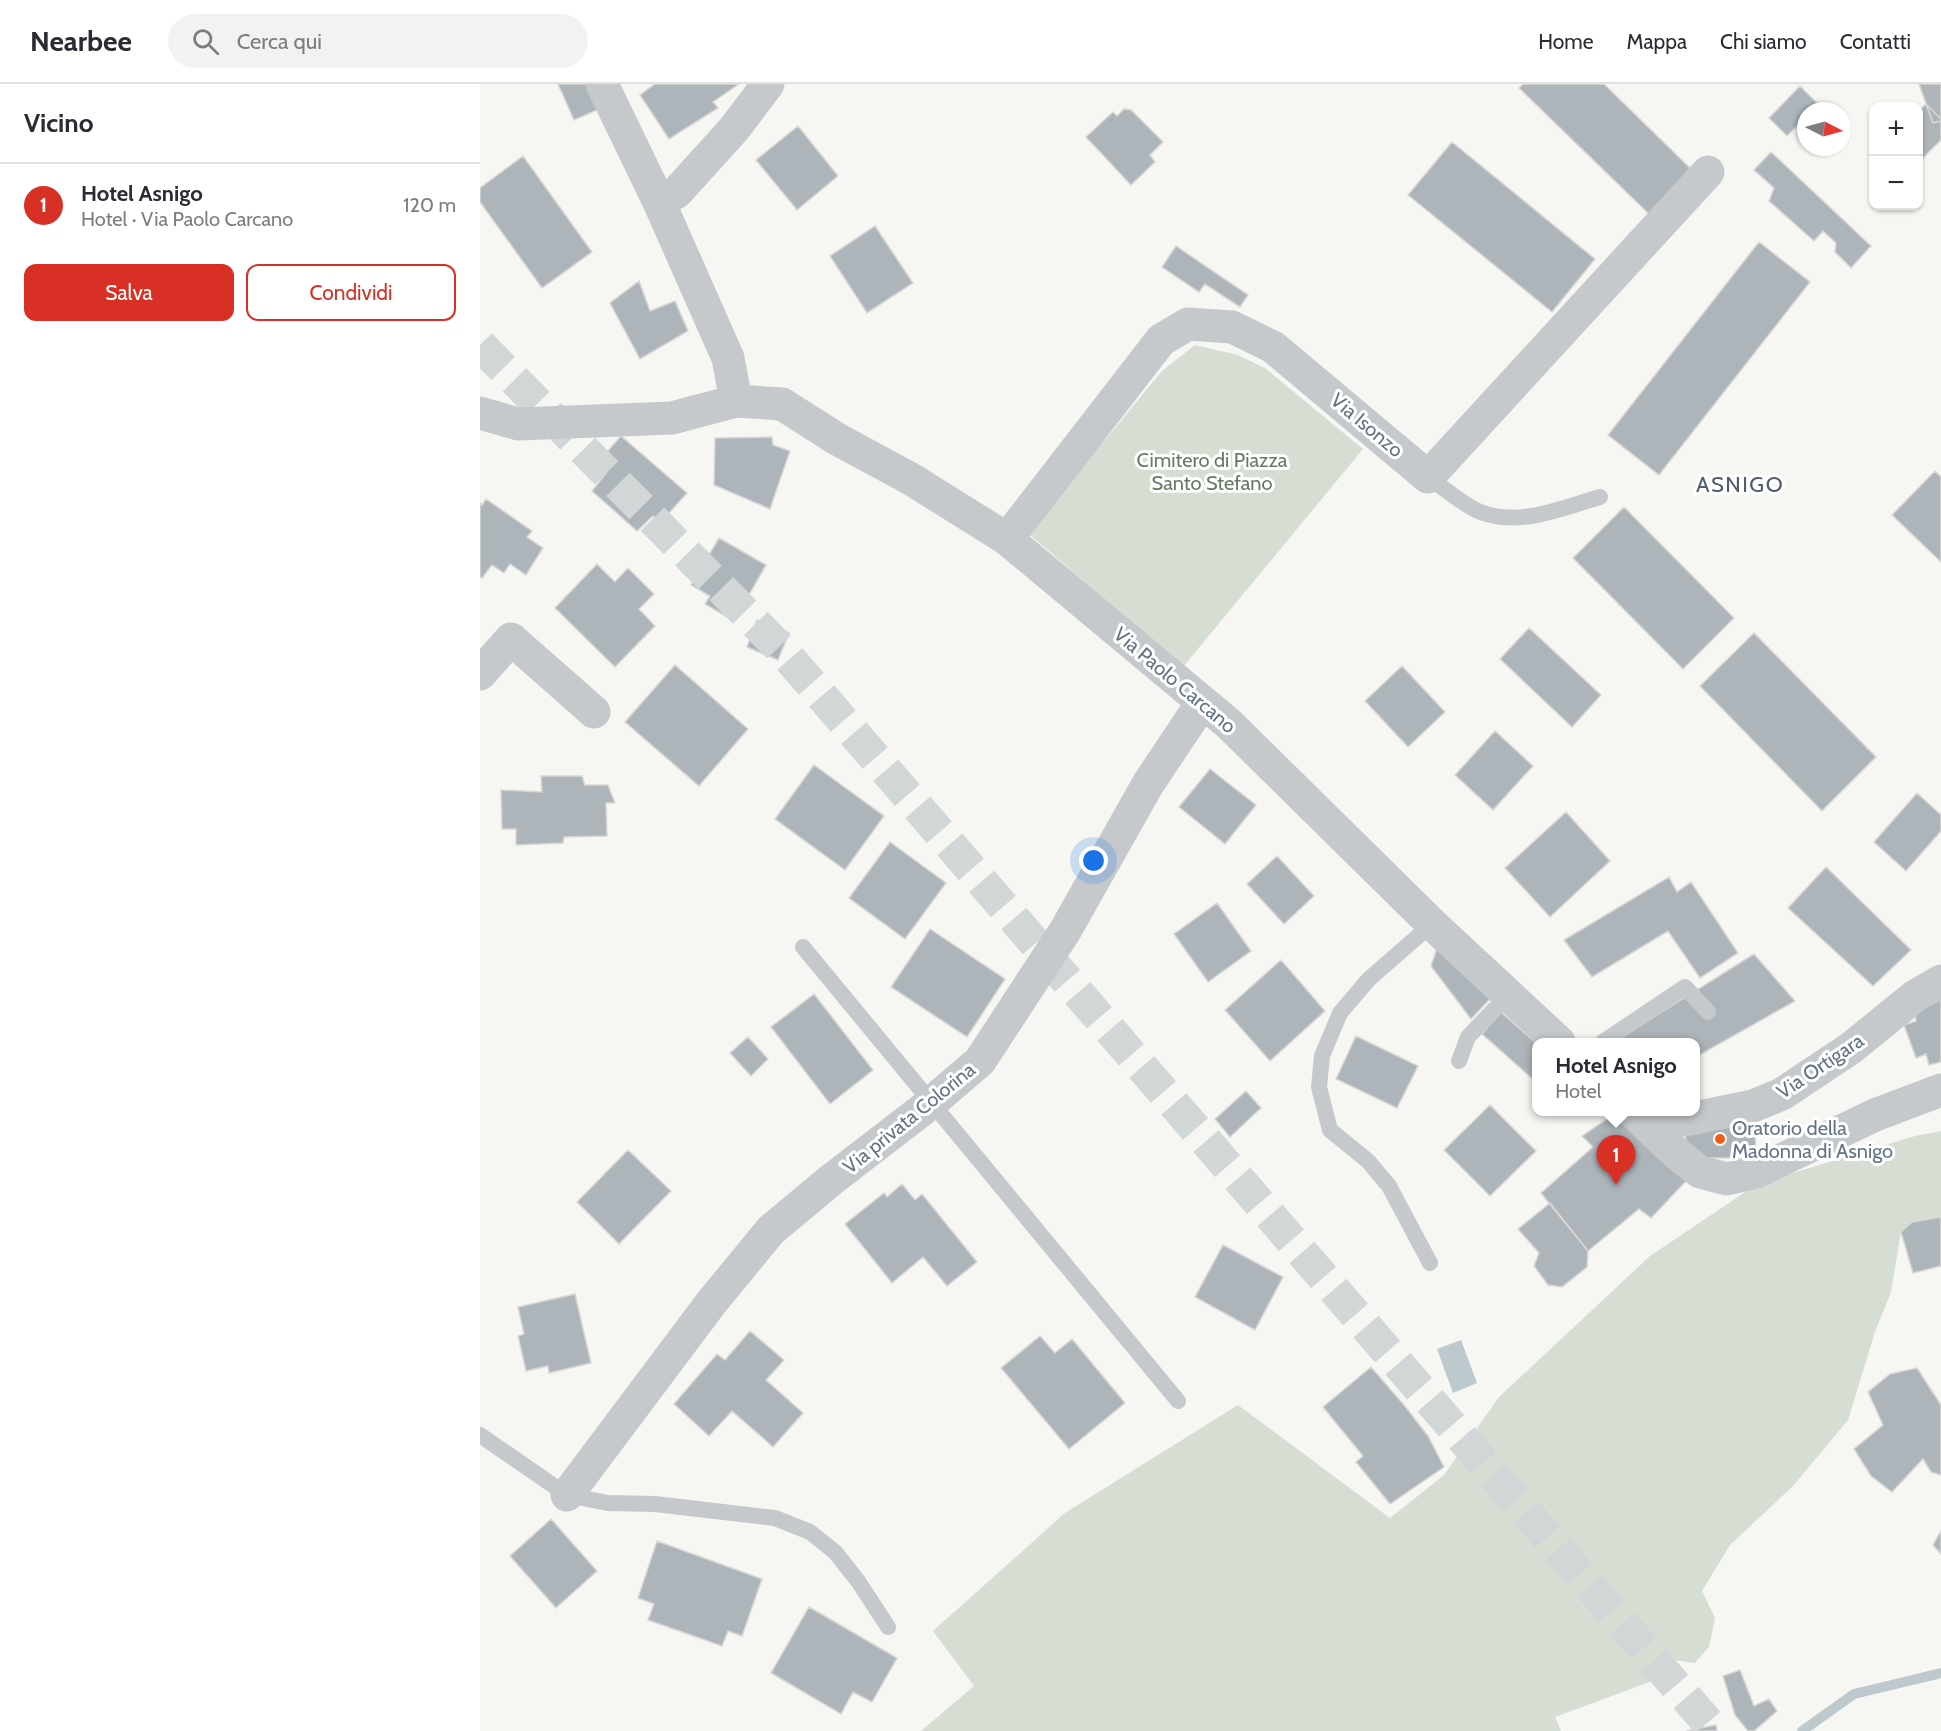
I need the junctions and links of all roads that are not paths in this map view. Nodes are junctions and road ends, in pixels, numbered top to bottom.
1 (603, 84) edge
2 (768, 84) edge
3 (1708, 172) dead end
4 (659, 202) junction
5 (736, 401) junction
6 (480, 413) edge
7 (1428, 477) junction
8 (1600, 497) dead end
9 (1007, 539) junction
10 (480, 674) edge
11 (1202, 703) junction
12 (594, 712) dead end
13 (1432, 924) junction
14 (802, 947) dead end
15 (1941, 981) edge
16 (1509, 995) junction
17 (1708, 1012) dead end
18 (1555, 1038) edge
19 (1610, 1038) edge
20 (1459, 1061) dead end
21 (1941, 1090) edge
22 (931, 1103) junction
23 (1642, 1120) edge
24 (1430, 1263) dead end
25 (1178, 1401) dead end
26 (480, 1435) edge
27 (567, 1495) junction
28 (888, 1627) dead end

1 - 4 street
2 - 4 street
3 - 7 street
4 - 5 street
5 - 6 street, Via Paolo Carcano
5 - 9 street, Via Paolo Carcano
7 - 8 lane
7 - 9 street, Via Isonzo
9 - 11 street, Via Paolo Carcano
10 - 12 street
11 - 13 street, Via Paolo Carcano
11 - 22 street, Via privata Colorina
13 - 16 street, Via Paolo Carcano
13 - 24 lane
14 - 22 lane
15 - 23 street, Via Ortigara
16 - 18 street, Via Paolo Carcano
16 - 20 lane
17 - 19 lane
21 - 23 street
22 - 25 lane
22 - 27 street, Via privata Colorina
26 - 27 lane
27 - 28 lane

